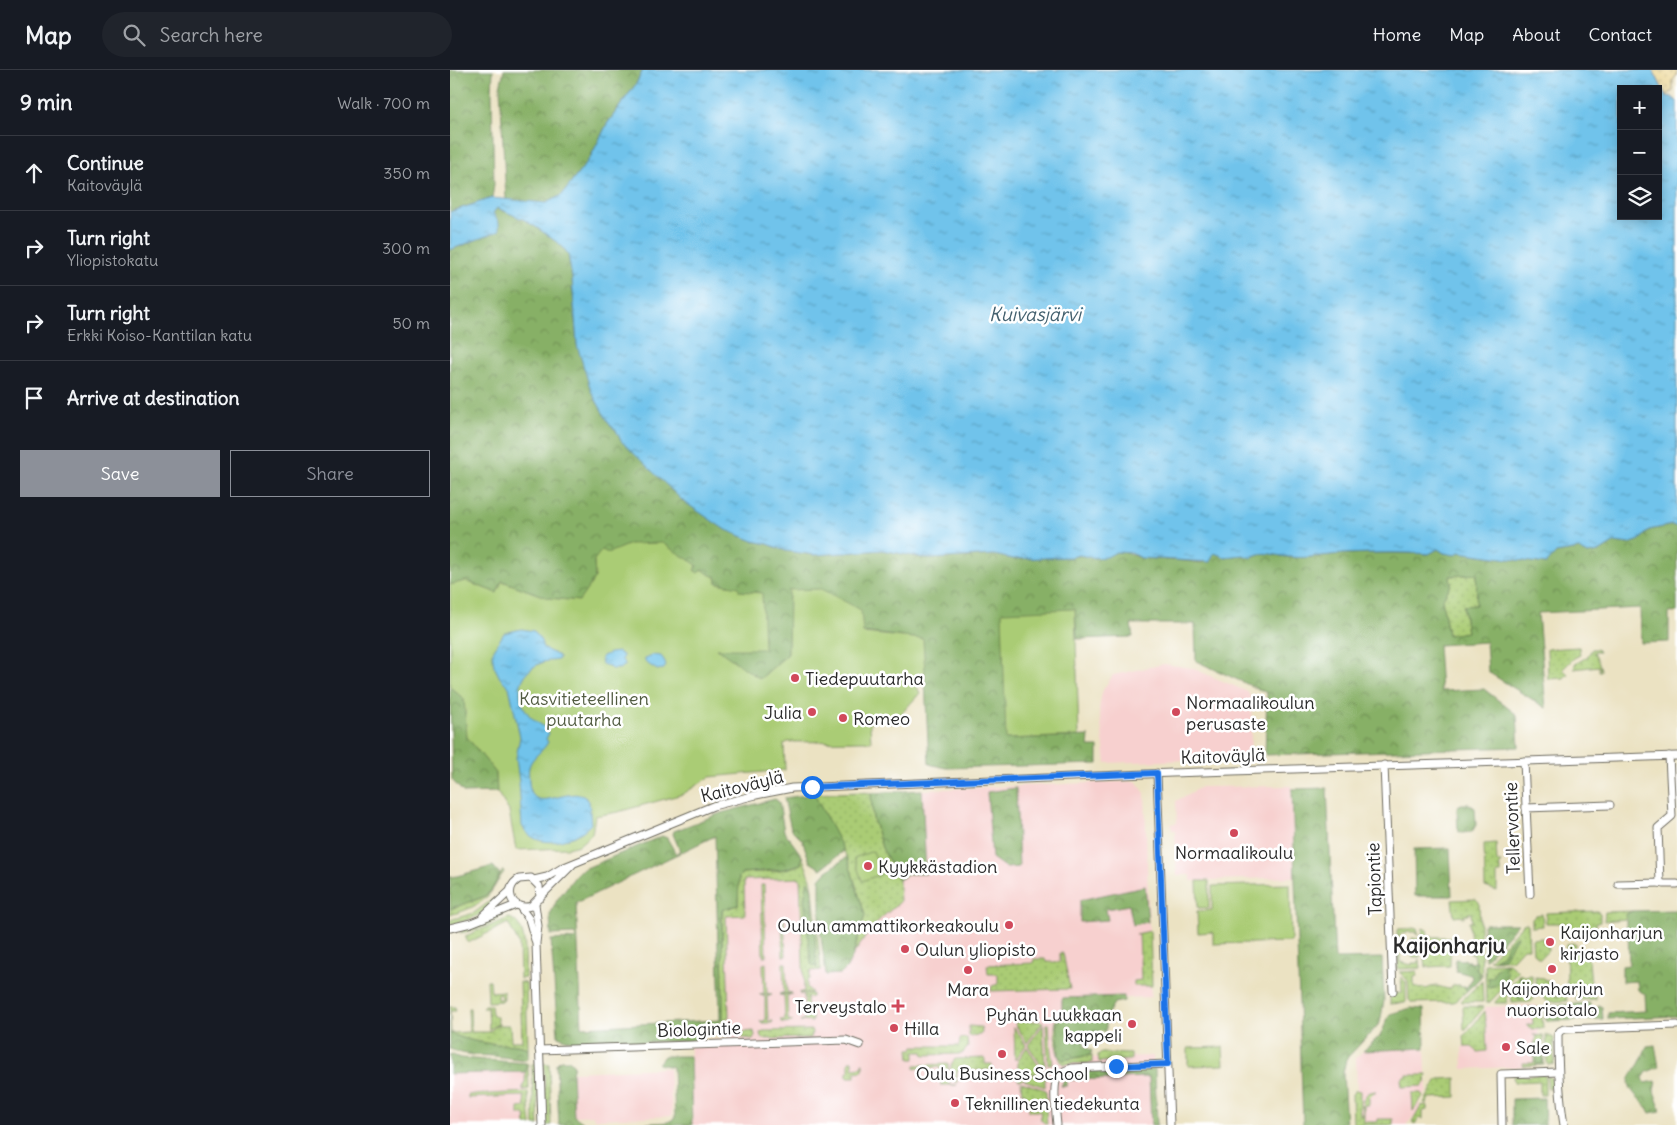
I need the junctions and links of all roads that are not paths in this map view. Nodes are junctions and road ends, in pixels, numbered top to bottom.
1 (1669, 756) junction
2 (1677, 756) edge
3 (1524, 761) junction
4 (1384, 766) junction
5 (1157, 773) junction
6 (1610, 805) dead end
7 (1526, 808) junction
8 (574, 863) junction
9 (534, 880) junction
10 (1660, 883) junction
11 (1618, 884) dead end
12 (1677, 884) edge
13 (510, 891) junction
14 (1530, 894) dead end
15 (537, 901) junction
16 (518, 906) junction
17 (482, 918) junction
18 (450, 928) edge
19 (536, 943) junction
20 (1393, 991) dead end
21 (1677, 1025) edge
22 (860, 1045) dead end
23 (539, 1050) junction
24 (1168, 1064) junction
25 (1558, 1072) junction
26 (1560, 1096) junction
27 (542, 1125) edge
28 (1057, 1125) edge
29 (1170, 1125) edge
30 (1502, 1125) edge
31 (1559, 1125) edge
32 (1564, 1125) edge

1 - 2 street, Kaitoväylä
1 - 3 street, Kaitoväylä
1 - 10 street
3 - 4 street, Kaitoväylä
3 - 7 street, Tellervontie
4 - 5 street, Kaitoväylä
4 - 20 street, Tapiontie
5 - 8 street, Kaitoväylä
5 - 24 street
6 - 7 street
7 - 14 street, Tellervontie
8 - 9 street, Kaitoväylä
8 - 15 street, Kaitoväylä
9 - 13 street
9 - 15 street
10 - 11 street
10 - 12 street
13 - 16 street
13 - 17 street
15 - 16 street
15 - 19 street
16 - 17 street
16 - 19 street
17 - 18 street
19 - 23 street
21 - 25 street
22 - 23 street, Biologintie
23 - 27 street
24 - 28 street
24 - 29 street
25 - 26 street
25 - 30 street
26 - 31 street
26 - 32 street

